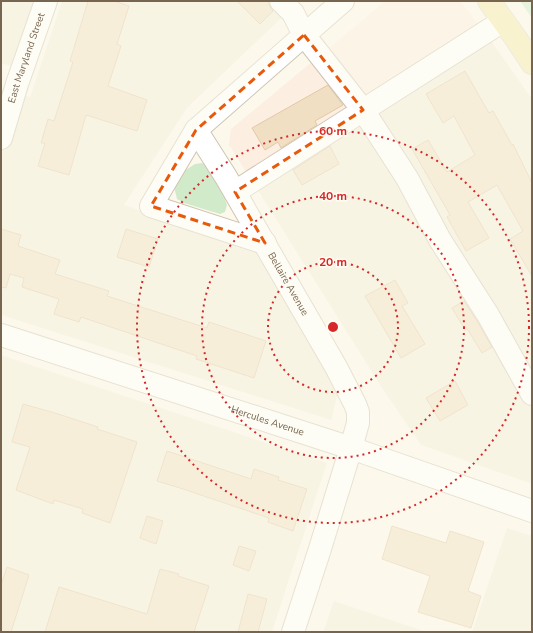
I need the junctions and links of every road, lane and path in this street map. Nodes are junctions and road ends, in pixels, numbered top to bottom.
1 (46, 1) edge
2 (281, 1) edge
3 (343, 1) edge
4 (489, 1) edge
5 (503, 21) junction
6 (304, 35) junction
7 (532, 63) edge
8 (9, 81) edge
9 (363, 110) junction
10 (196, 130) junction
11 (1, 138) edge
12 (235, 192) junction
13 (265, 243) junction
14 (1, 335) edge
15 (532, 394) edge
16 (351, 448) junction
17 (532, 511) edge
18 (293, 632) edge

1 - 8 street, East Maryland Street
2 - 6 street
3 - 6 street
4 - 5 main road
5 - 7 main road
5 - 9 street
6 - 9 street
6 - 10 street
8 - 11 street, East Maryland Street
9 - 12 street
9 - 15 street
10 - 12 street, Bellaire Avenue
10 - 13 street
12 - 13 street, Bellaire Avenue
13 - 16 street, Bellaire Avenue
14 - 16 street, Hercules Avenue
16 - 17 street, Hercules Avenue
16 - 18 street, Bellaire Avenue

